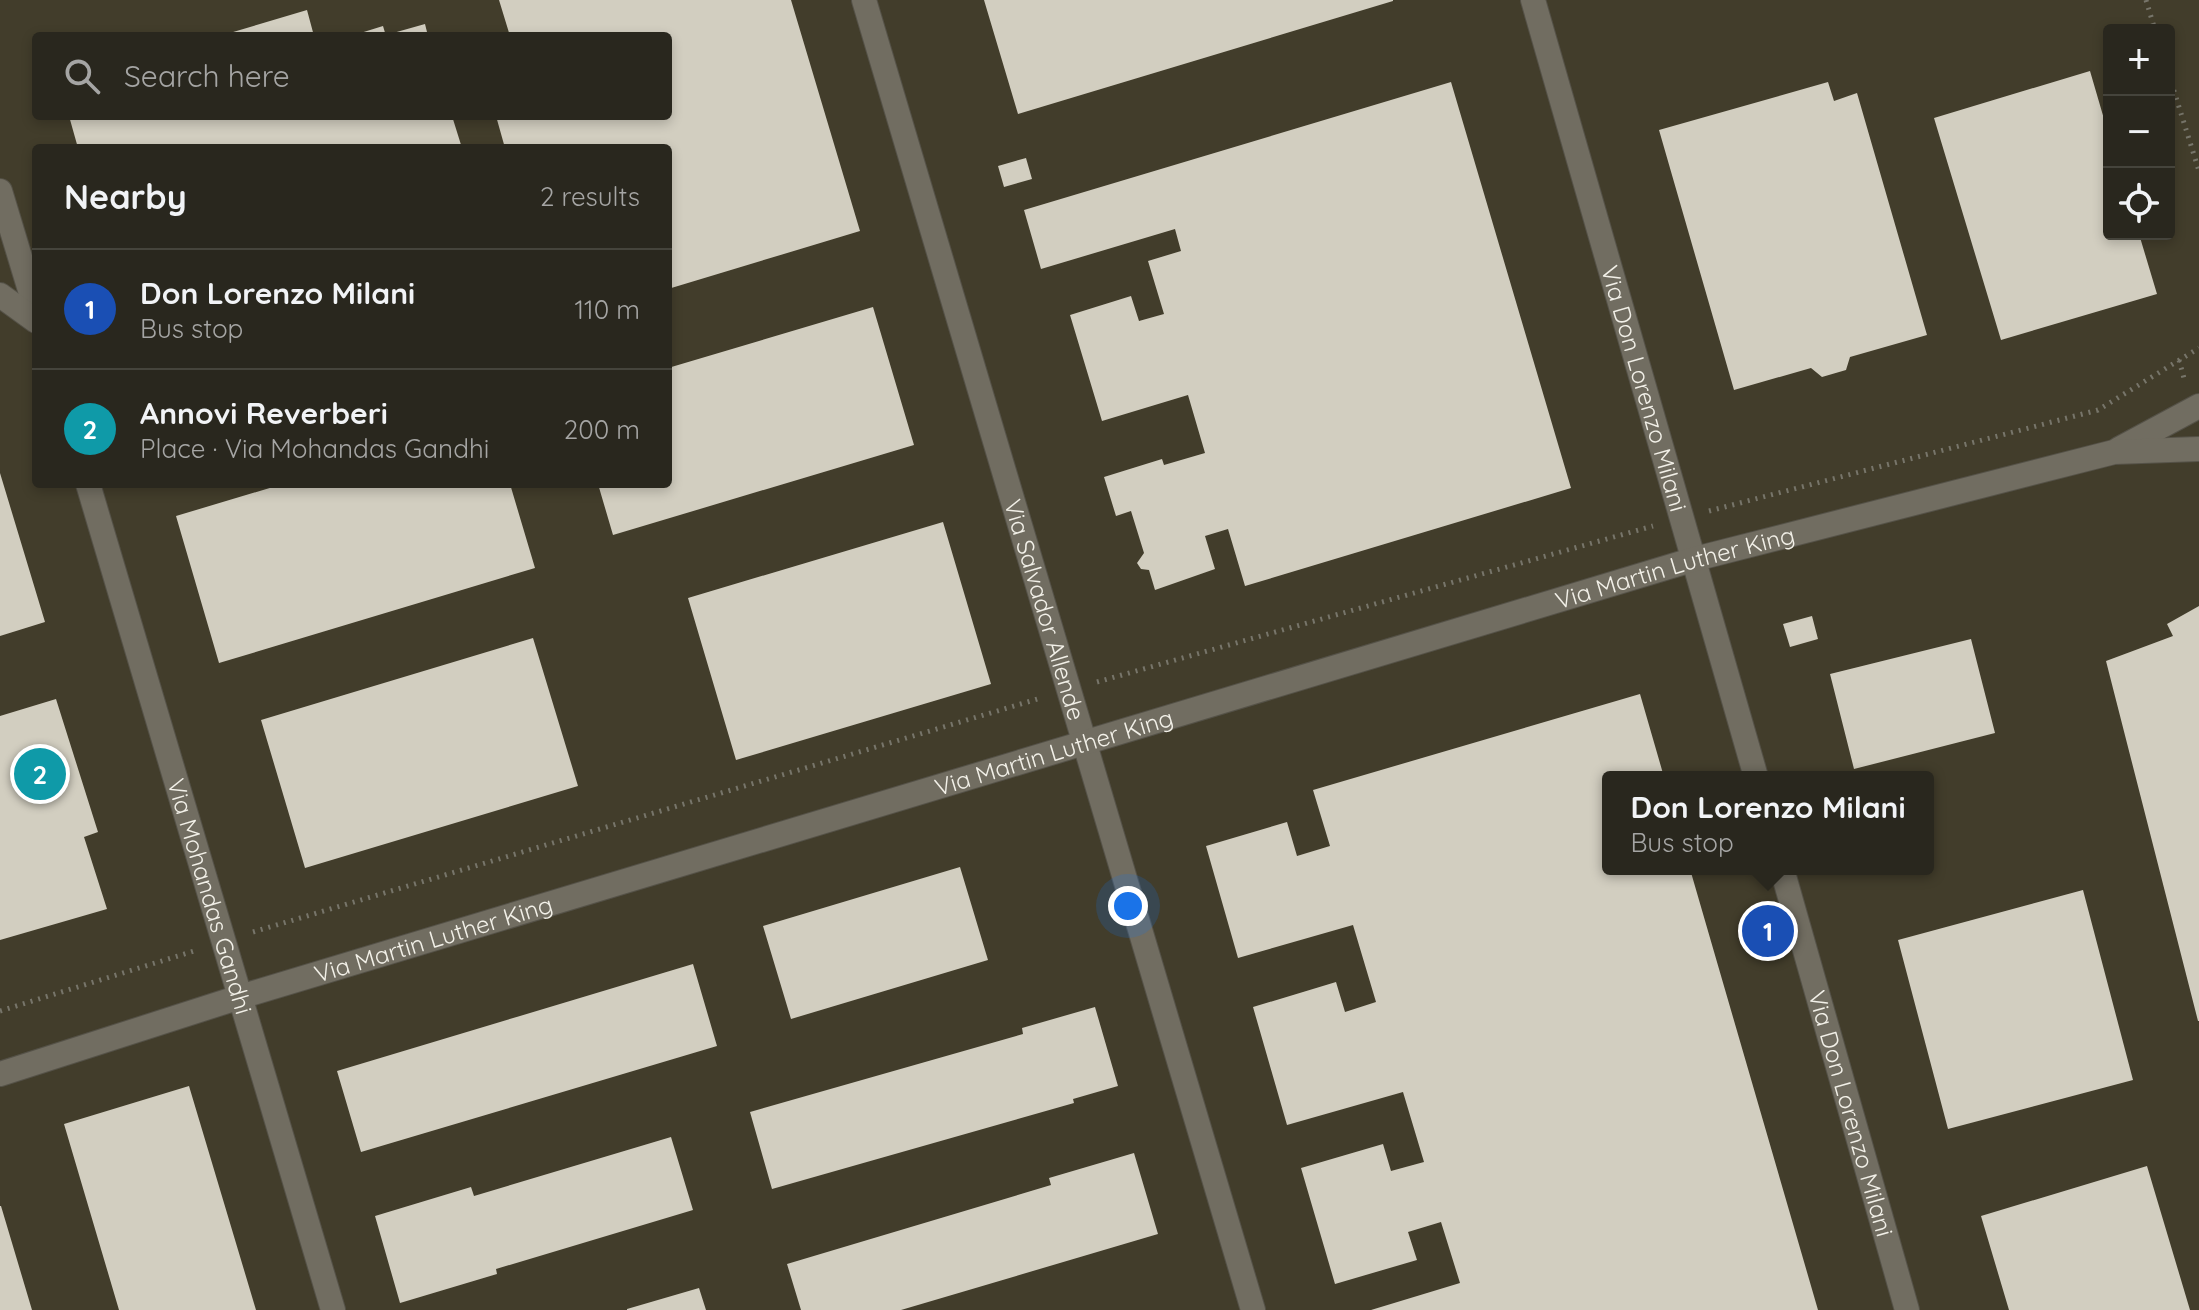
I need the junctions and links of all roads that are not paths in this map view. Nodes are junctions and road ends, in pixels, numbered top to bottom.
1 (864, 0) edge
2 (1533, 0) edge
3 (0, 191) edge
4 (0, 295) edge
5 (32, 297) edge
6 (32, 318) edge
7 (2199, 406) edge
8 (2199, 449) edge
9 (2114, 452) junction
10 (89, 488) edge
11 (1695, 559) junction
12 (1085, 745) junction
13 (1754, 771) edge
14 (1784, 875) edge
15 (240, 997) junction
16 (0, 1074) edge
17 (333, 1310) edge
18 (1253, 1310) edge
19 (1907, 1310) edge

1 - 12 street, Via Salvador Allende
2 - 11 street, Via Don Lorenzo Milani
3 - 5 street
4 - 6 street
7 - 9 street
8 - 9 street
9 - 11 street, Via Martin Luther King
10 - 15 street, Via Mohandas Gandhi
11 - 12 street, Via Martin Luther King
11 - 13 street, Via Don Lorenzo Milani
12 - 15 street, Via Martin Luther King
12 - 18 street, Via Salvador Allende
14 - 19 street, Via Don Lorenzo Milani
15 - 16 street, Via Martin Luther King
15 - 17 street, Via Mohandas Gandhi

